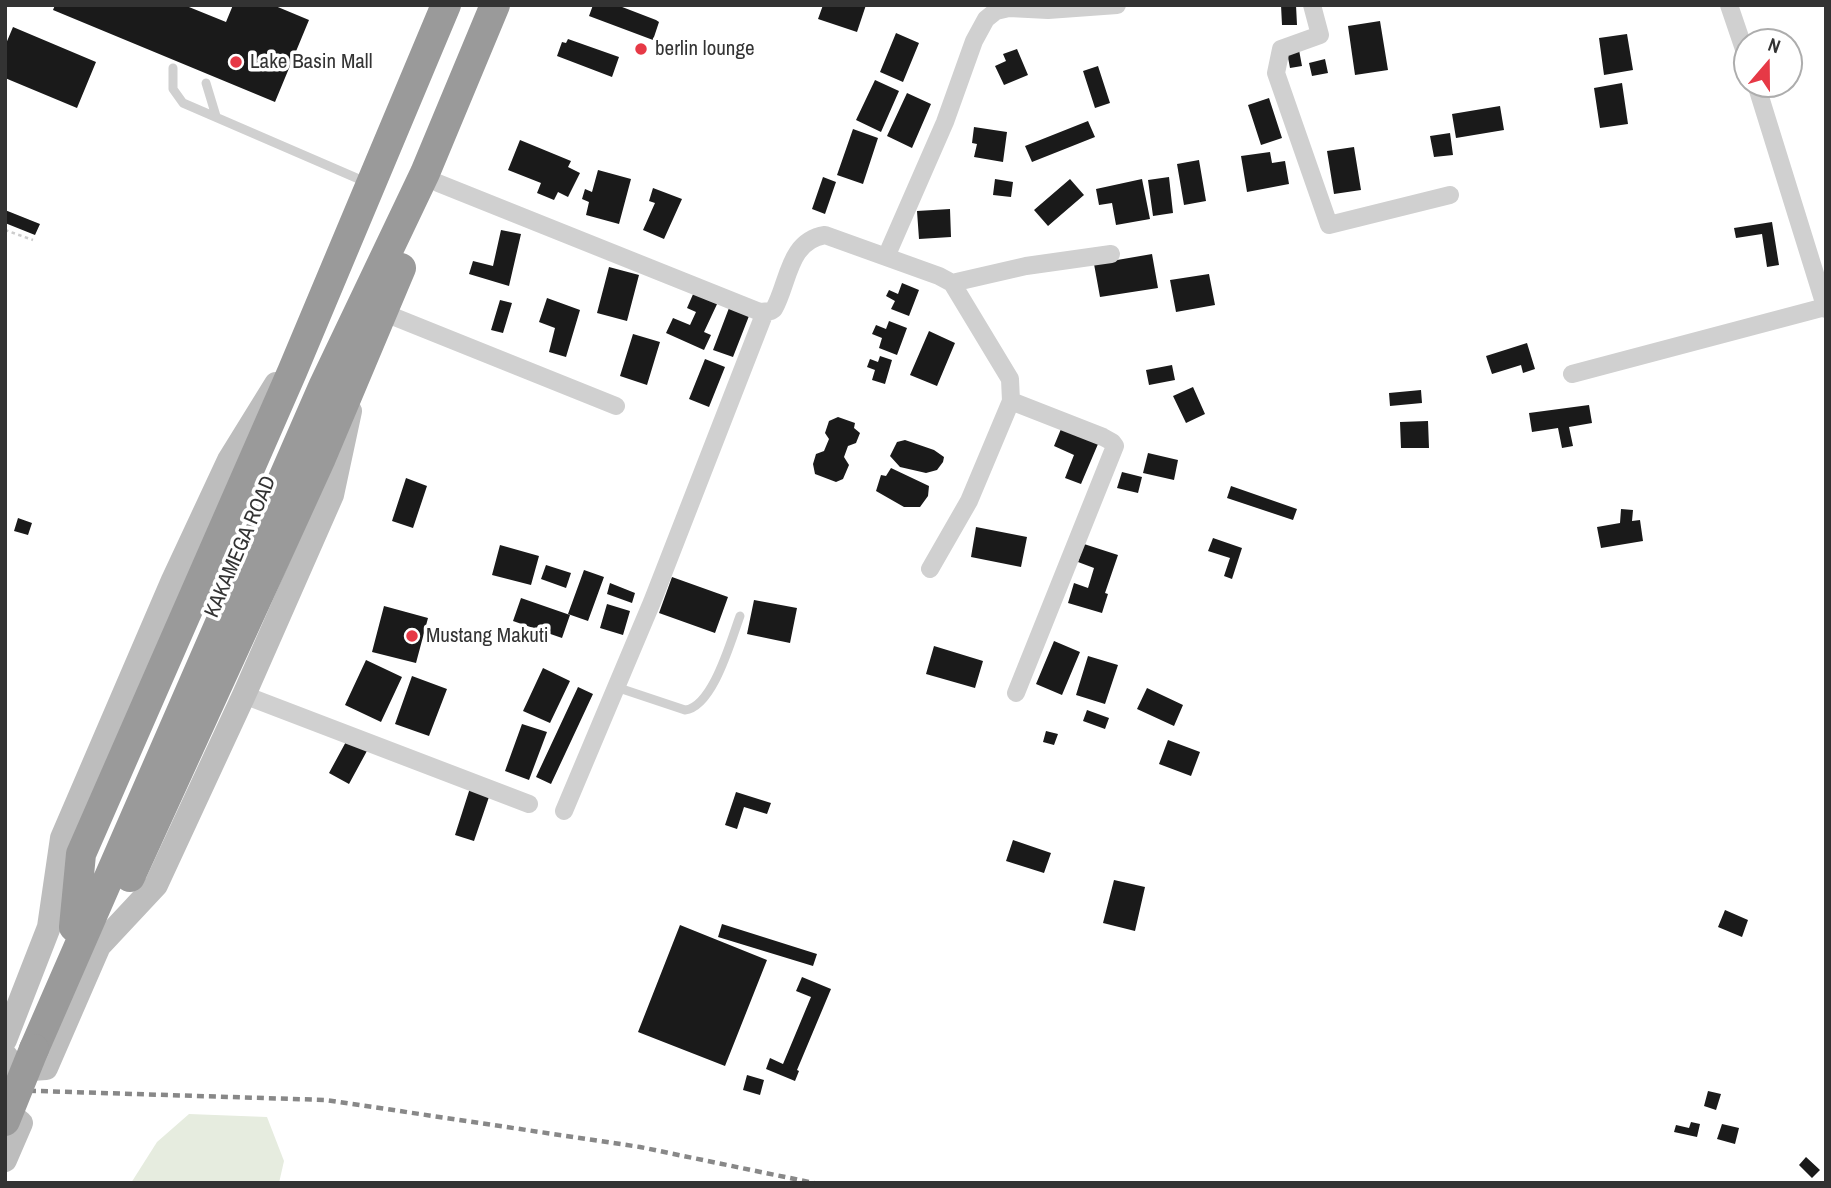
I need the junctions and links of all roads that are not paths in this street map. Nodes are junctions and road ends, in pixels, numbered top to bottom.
1 (446, 5) edge
2 (478, 5) edge
3 (495, 5) edge
4 (516, 5) edge
5 (1118, 5) edge
6 (1312, 5) edge
7 (1729, 5) edge
8 (1737, 28) edge
9 (173, 68) dead end
10 (206, 83) dead end
11 (1760, 98) edge
12 (216, 116) junction
13 (370, 183) junction
14 (438, 183) junction
15 (1450, 195) dead end
16 (1111, 254) dead end
17 (886, 257) junction
18 (952, 283) junction
19 (1825, 308) edge
20 (382, 312) junction
21 (765, 313) junction
22 (306, 336) junction
23 (362, 359) junction
24 (1572, 374) dead end
25 (1011, 401) junction
26 (616, 406) dead end
27 (930, 569) dead end
28 (740, 616) dead end
29 (616, 687) junction
30 (1016, 693) dead end
31 (244, 695) junction
32 (529, 804) dead end
33 (564, 811) dead end
34 (79, 929) junction
35 (5, 1040) edge
36 (5, 1055) edge
37 (5, 1089) edge
38 (5, 1110) edge
39 (5, 1121) edge
40 (5, 1160) edge

1 - 13 highway
2 - 34 highway, KAKAMEGA ROAD
3 - 34 highway
4 - 14 highway
5 - 17 street
6 - 15 street
7 - 8 street
9 - 12 lane
10 - 12 lane
11 - 19 street
12 - 13 lane
13 - 22 highway
14 - 20 highway
14 - 21 street
16 - 18 street
17 - 18 street
17 - 21 street
18 - 25 street
19 - 24 street
20 - 23 highway
20 - 26 street
21 - 29 street
22 - 34 highway
22 - 35 street
23 - 31 street
23 - 34 highway
25 - 27 street
25 - 30 street
28 - 29 lane
29 - 33 street
31 - 32 street
31 - 36 street
34 - 37 highway, KAKAMEGA ROAD
34 - 39 highway, bridge
38 - 40 street

